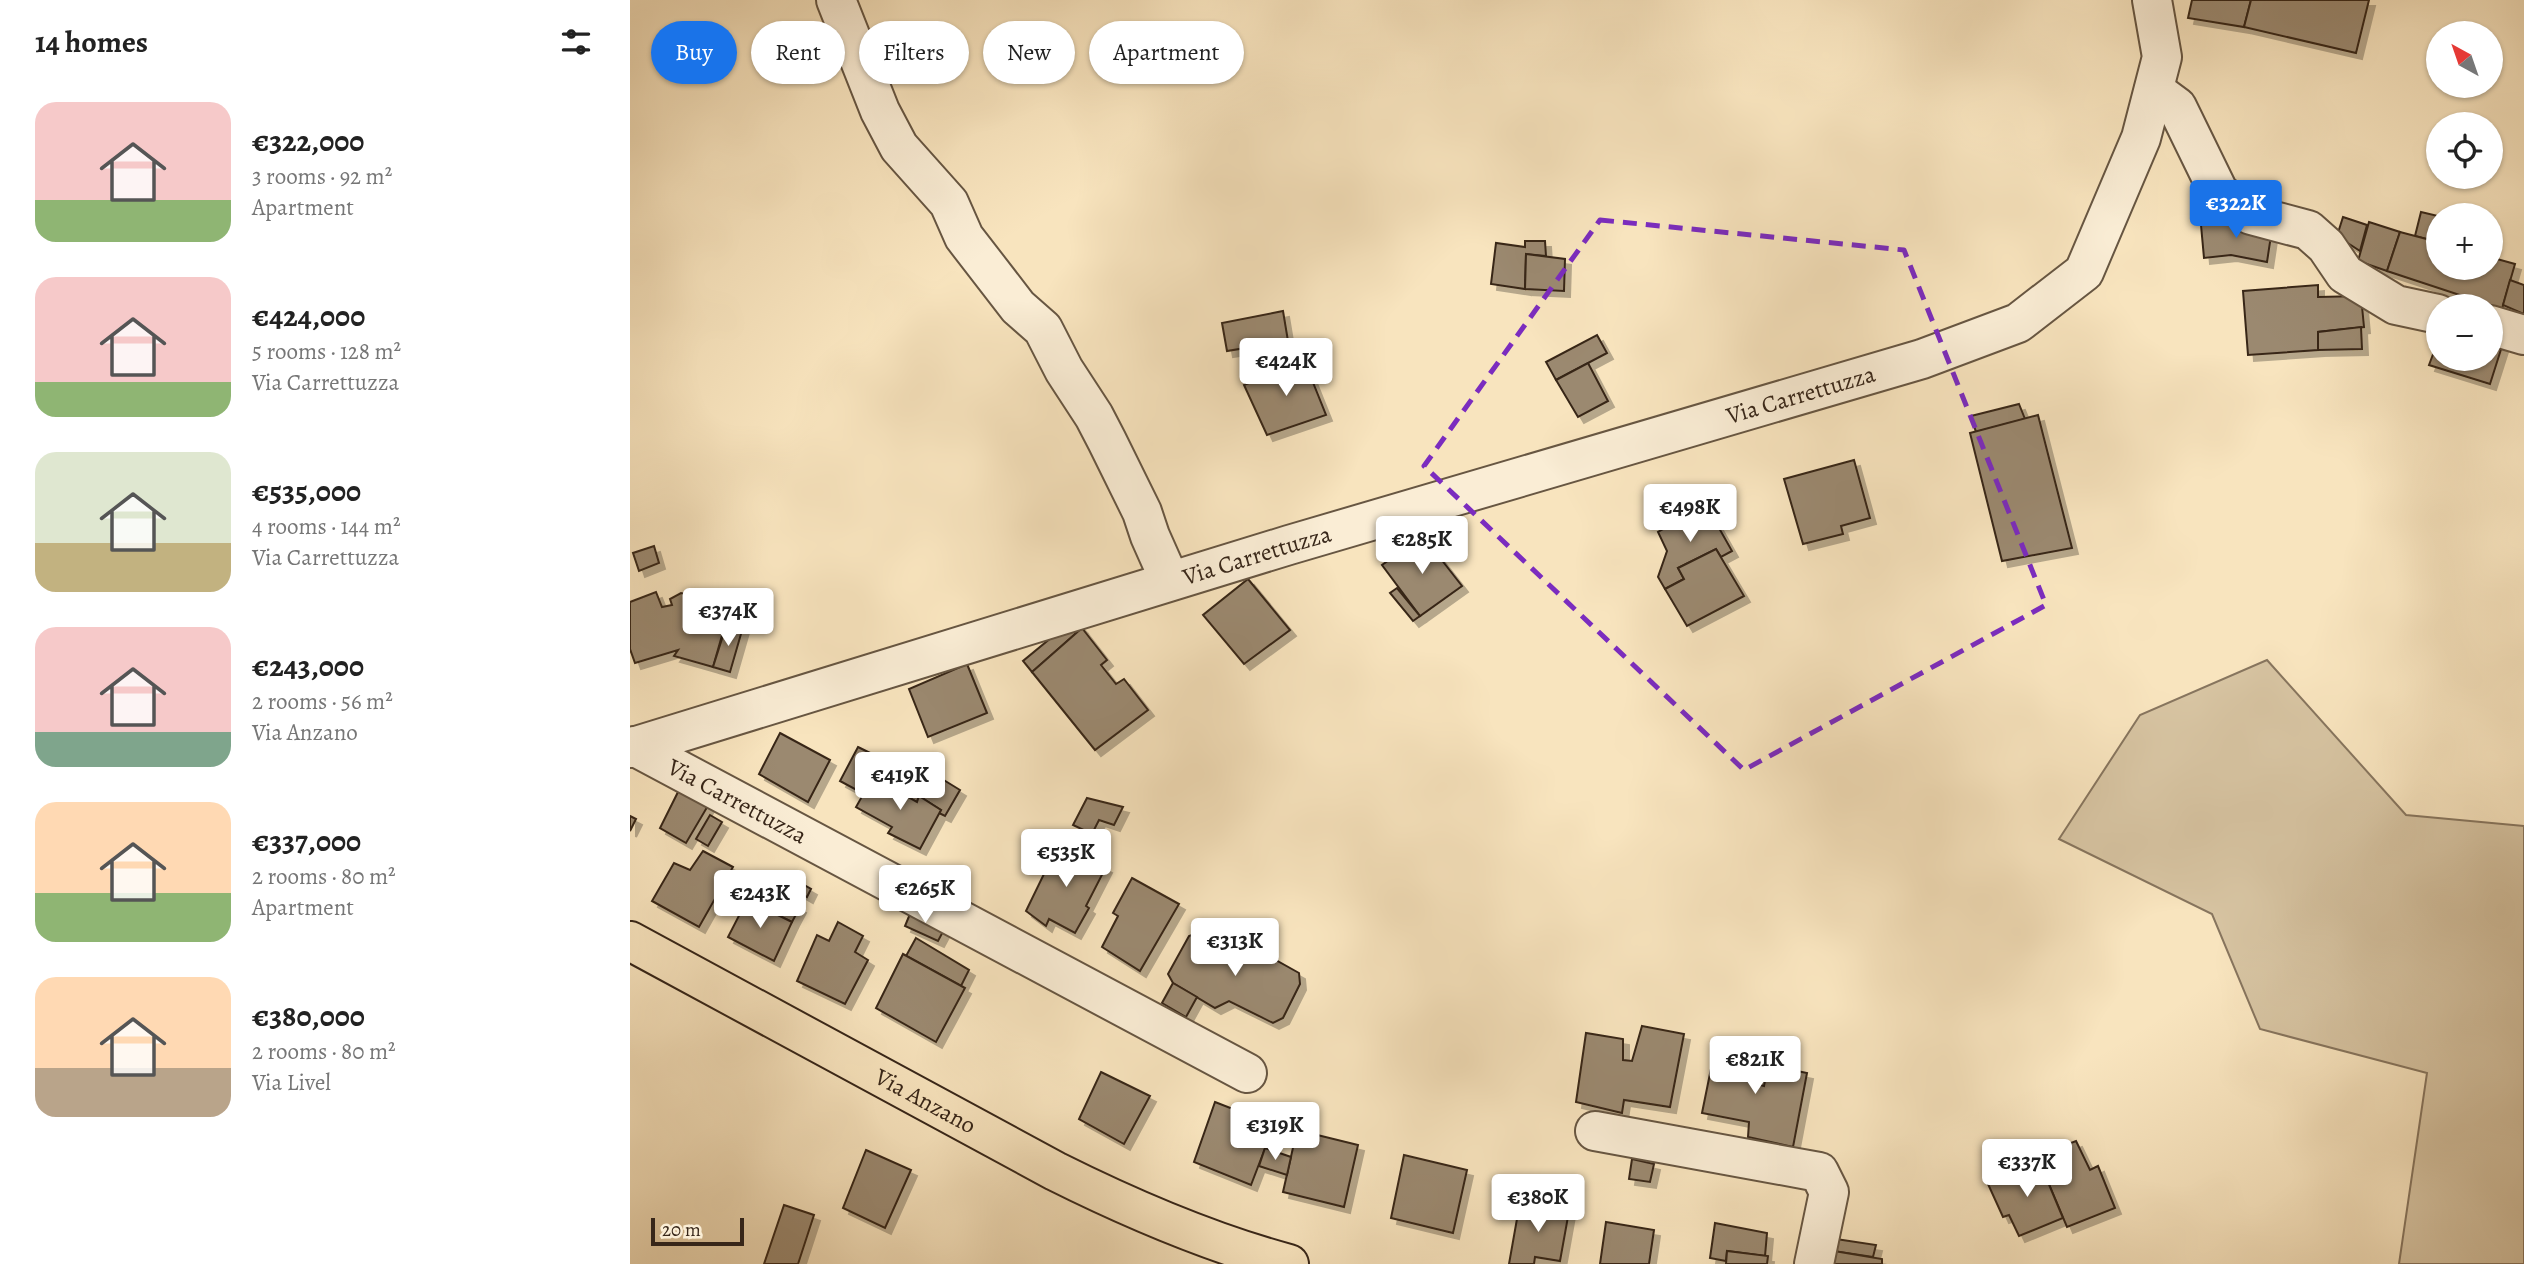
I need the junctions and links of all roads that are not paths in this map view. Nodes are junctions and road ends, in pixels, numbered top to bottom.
1 (836, 0) edge
2 (2152, 0) edge
3 (2154, 90) junction
4 (2426, 311) edge
5 (2503, 329) edge
6 (2524, 335) edge
7 (1170, 581) junction
8 (632, 747) edge
9 (630, 941) edge
10 (1247, 1073) dead end
11 (1595, 1131) dead end
12 (1226, 1255) edge
13 (1290, 1264) edge
14 (1814, 1264) edge

1 - 7 street
2 - 3 street, Via Carrettuzza
3 - 4 street
3 - 7 street, Via Carrettuzza
5 - 6 street
7 - 8 street, Via Carrettuzza
8 - 10 street, Via Carrettuzza
9 - 12 main road, Via Anzano
11 - 14 street
12 - 13 main road, Via Anzano

